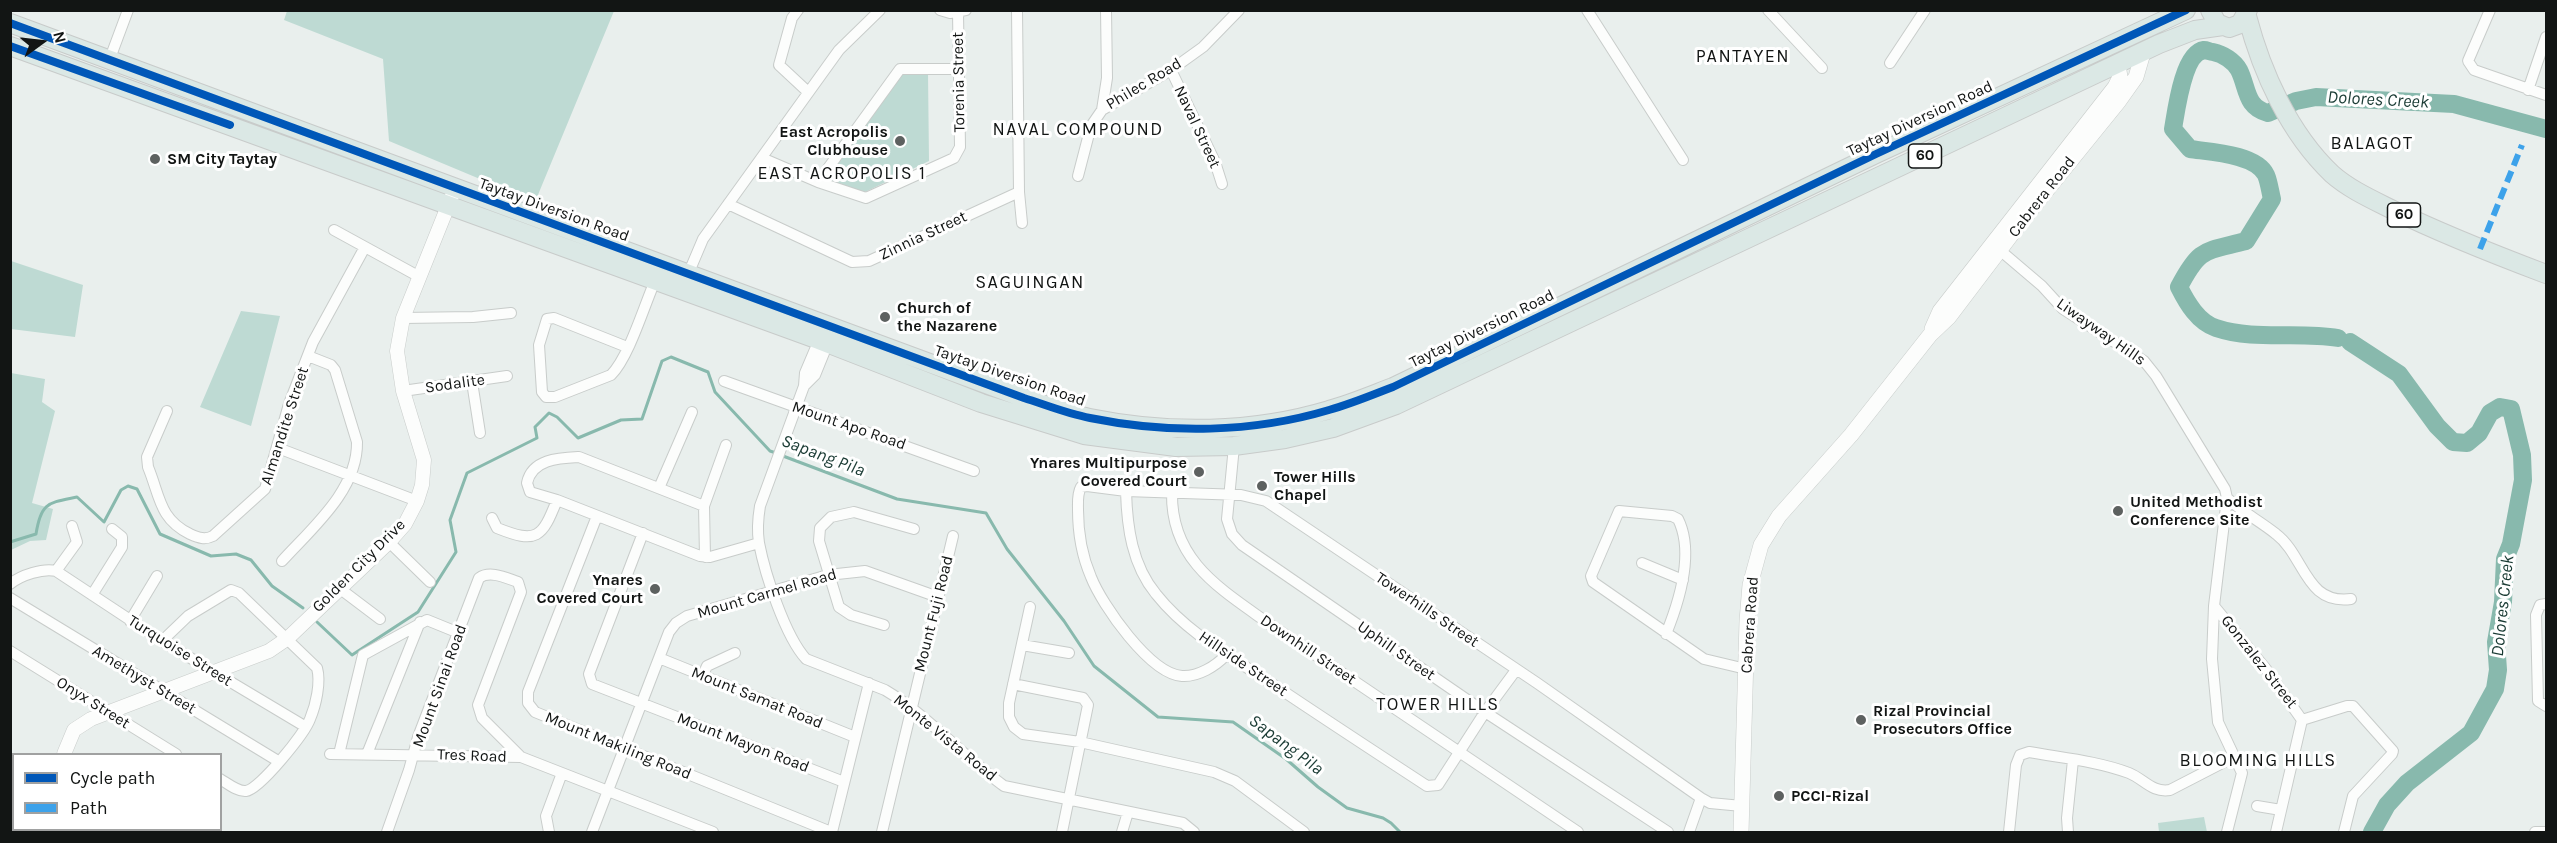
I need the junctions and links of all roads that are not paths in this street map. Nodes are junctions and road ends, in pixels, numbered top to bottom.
1 (128, 10) edge
2 (798, 10) edge
3 (880, 10) edge
4 (940, 10) edge
5 (1017, 10) edge
6 (1106, 10) edge
7 (1239, 10) edge
8 (1587, 10) edge
9 (1768, 10) edge
10 (1925, 10) edge
11 (2210, 10) edge
12 (2490, 10) edge
13 (962, 11) edge
14 (2184, 11) edge
15 (2247, 13) edge
16 (10, 23) edge
17 (2226, 27) junction
18 (2195, 30) junction
19 (2547, 37) edge
20 (10, 46) edge
21 (2257, 51) junction
22 (2143, 53) junction
23 (109, 61) junction
24 (1890, 63) dead end
25 (2118, 65) junction
26 (1822, 68) dead end
27 (958, 69) junction
28 (1171, 70) junction
29 (2528, 90) junction
30 (808, 92) junction
31 (2547, 95) edge
32 (1102, 110) junction
33 (762, 158) junction
34 (1683, 160) dead end
35 (1078, 176) dead end
36 (818, 182) junction
37 (1222, 184) dead end
38 (1019, 192) junction
39 (452, 197) junction
40 (728, 204) junction
41 (1753, 215) junction
42 (1022, 223) dead end
43 (334, 230) dead end
44 (1762, 234) junction
45 (365, 247) junction
46 (1996, 247) junction
47 (689, 272) junction
48 (2547, 274) edge
49 (418, 276) junction
50 (655, 281) junction
51 (1588, 292) junction
52 (1597, 310) junction
53 (511, 313) dead end
54 (403, 318) junction
55 (823, 342) junction
56 (627, 347) junction
57 (308, 356) junction
58 (507, 376) dead end
59 (724, 381) dead end
60 (472, 382) junction
61 (403, 391) junction
62 (795, 408) junction
63 (167, 411) dead end
64 (692, 412) dead end
65 (1233, 428) junction
66 (480, 434) dead end
67 (726, 445) dead end
68 (1234, 446) junction
69 (278, 448) junction
70 (974, 471) dead end
71 (349, 476) junction
72 (659, 488) junction
73 (1126, 491) junction
74 (1172, 493) junction
75 (1230, 495) junction
76 (2226, 498) junction
77 (556, 500) junction
78 (417, 501) junction
79 (704, 506) junction
80 (597, 516) junction
81 (492, 518) dead end
82 (72, 526) dead end
83 (112, 529) dead end
84 (914, 529) dead end
85 (643, 533) junction
86 (953, 536) dead end
87 (389, 542) junction
88 (759, 543) junction
89 (705, 557) junction
90 (282, 561) dead end
91 (1642, 563) dead end
92 (56, 571) junction
93 (828, 574) junction
94 (157, 576) dead end
95 (1683, 580) junction
96 (430, 582) dead end
97 (10, 584) edge
98 (339, 588) junction
99 (774, 591) junction
100 (92, 595) junction
101 (938, 597) junction
102 (10, 598) edge
103 (2351, 599) dead end
104 (2543, 605) edge
105 (2214, 606) junction
106 (1030, 607) dead end
107 (380, 620) dead end
108 (130, 621) junction
109 (420, 622) junction
110 (884, 625) dead end
111 (459, 633) junction
112 (1666, 634) junction
113 (288, 638) junction
114 (162, 641) junction
115 (1022, 645) junction
116 (10, 651) edge
117 (735, 653) dead end
118 (1069, 653) dead end
119 (1226, 655) junction
120 (659, 658) junction
121 (1746, 669) junction
122 (1516, 670) junction
123 (214, 672) junction
124 (702, 676) junction
125 (869, 683) junction
126 (1012, 684) junction
127 (162, 692) junction
128 (641, 703) junction
129 (2542, 703) edge
130 (911, 706) junction
131 (107, 711) junction
132 (1485, 712) junction
133 (2302, 720) junction
134 (306, 727) junction
135 (855, 738) junction
136 (1080, 742) junction
137 (624, 748) junction
138 (64, 753) edge
139 (174, 753) edge
140 (1460, 753) junction
141 (367, 754) junction
142 (414, 754) junction
143 (521, 757) junction
144 (2234, 757) junction
145 (2073, 760) junction
146 (278, 761) junction
147 (562, 773) junction
148 (222, 780) edge
149 (844, 782) junction
150 (608, 791) junction
151 (1701, 798) junction
152 (1069, 799) junction
153 (1742, 806) junction
154 (2257, 806) dead end
155 (2281, 810) junction
156 (1128, 813) junction
157 (2009, 830) edge
158 (1298, 831) edge
159 (2547, 831) edge
160 (387, 832) edge
161 (549, 832) edge
162 (593, 832) edge
163 (713, 832) edge
164 (831, 832) edge
165 (882, 832) edge
166 (1062, 832) edge
167 (1122, 832) edge
168 (1194, 832) edge
169 (1578, 832) edge
170 (1668, 832) edge
171 (1689, 832) edge
172 (1741, 832) edge
173 (2068, 832) edge
174 (2227, 832) edge
175 (2276, 832) edge
176 (2344, 832) edge
177 (2535, 832) edge

1 - 23 street
2 - 30 street
3 - 30 street
4 - 13 street
5 - 38 street
6 - 32 street
7 - 28 street, Philec Road
8 - 34 street
9 - 26 street
10 - 24 street
11 - 17 main road, 60
12 - 29 street
13 - 27 street, Torenia Street
14 - 18 main road
14 - 41 main road, Taytay Diversion Road / 60
15 - 17 main road, 60
15 - 21 main road, 60
16 - 23 main road, Taytay Diversion Road / 60
17 - 18 main road, Taytay Diversion Road / 60
17 - 21 main road, 60
18 - 22 main road, Taytay Diversion Road / 60
19 - 29 street
20 - 39 main road, Taytay Diversion Road / 60
21 - 48 main road, 60
22 - 25 main road, Taytay Diversion Road / 60
22 - 46 main road, Cabrera Road
23 - 39 main road, Taytay Diversion Road / 60
25 - 44 main road, Taytay Diversion Road / 60
25 - 46 main road, Cabrera Road
27 - 36 street
27 - 36 street, Torenia Street
28 - 32 street, Philec Road
28 - 37 street, Naval Street
29 - 31 street
30 - 33 street
32 - 35 street, Philec Road
33 - 36 street, Torenia Street
33 - 40 street
38 - 40 street, Zinnia Street
38 - 42 street
39 - 47 main road, Taytay Diversion Road / 60
39 - 49 street, Golden City Drive
39 - 50 main road, Taytay Diversion Road / 60
40 - 47 street
41 - 44 main road
41 - 51 main road, Taytay Diversion Road / 60
43 - 45 street
44 - 52 main road, Taytay Diversion Road / 60
45 - 49 street
45 - 57 street, Almandite Street
46 - 76 street, Liwayway Hills
46 - 121 main road, Cabrera Road
47 - 65 main road, Taytay Diversion Road / 60
49 - 54 street, Golden City Drive
50 - 55 main road, Taytay Diversion Road / 60
50 - 56 street
51 - 52 main road
51 - 65 main road, Taytay Diversion Road / 60
52 - 68 main road, Taytay Diversion Road / 60
53 - 54 street
54 - 61 street, Golden City Drive
55 - 62 street, Monte Vista Road
55 - 68 main road, Taytay Diversion Road / 60
56 - 56 street
57 - 69 street, Almandite Street
57 - 71 street
58 - 60 street, Sodalite
59 - 62 street, Mount Apo Road
60 - 61 street, Sodalite
60 - 66 street
61 - 78 street, Golden City Drive
62 - 70 street, Mount Apo Road
62 - 88 street, Monte Vista Road
63 - 69 street, Almandite Street
64 - 72 street
65 - 68 main road
67 - 79 street
68 - 75 street, Uphill Street
69 - 71 street
71 - 78 street
71 - 90 street
72 - 77 street
72 - 79 street
73 - 74 street, Towerhills Street
73 - 119 street, Hillside Street
73 - 119 street, Towerhills Street
74 - 75 street, Towerhills Street
74 - 140 street, Downhill Street
75 - 122 street, Towerhills Street
75 - 132 street, Uphill Street
76 - 103 street, Liwayway Hills
76 - 105 street, Liwayway Hills
77 - 80 street
77 - 81 street
78 - 87 street, Golden City Drive
79 - 89 street
80 - 85 street
80 - 137 street, Mount Makiling Road
82 - 92 street
83 - 100 street
84 - 93 street
85 - 89 street
85 - 128 street, Mount Mayon Road
86 - 101 street, Mount Fuji Road
87 - 96 street
87 - 98 street, Golden City Drive
88 - 89 street
88 - 99 street, Monte Vista Road
91 - 95 street
92 - 97 street
92 - 100 street, Turquoise Street
93 - 99 street, Mount Carmel Road
93 - 101 street, Mount Carmel Road
93 - 110 street
94 - 108 street
95 - 112 street
95 - 112 street
98 - 107 street
98 - 113 street, Golden City Drive
99 - 120 street, Mount Carmel Road
99 - 125 street, Monte Vista Road
100 - 108 street, Turquoise Street
101 - 130 street, Mount Fuji Road
102 - 127 street, Amethyst Street
104 - 129 street
105 - 133 street, Gonzalez Street
105 - 144 street, Liwayway Hills
106 - 115 street
108 - 114 street, Turquoise Street
109 - 111 street
109 - 141 street
109 - 141 street, Tres Road
111 - 142 street, Mount Sinai Road
111 - 143 street, Mount Sinai Road
112 - 121 street
113 - 114 street
113 - 123 street, Golden City Drive
113 - 134 street
114 - 123 street, Turquoise Street
115 - 118 street
115 - 126 street
116 - 131 street, Onyx Street
117 - 124 street
119 - 140 street, Hillside Street
120 - 124 street, Mount Samat Road
120 - 128 street, Mount Carmel Road
121 - 153 main road, Cabrera Road
122 - 132 street
122 - 151 street, Towerhills Street
123 - 127 street, Golden City Drive
123 - 134 street, Turquoise Street
124 - 135 street, Mount Samat Road
125 - 130 street, Monte Vista Road
125 - 135 street
126 - 136 street
126 - 136 street
127 - 131 street, Golden City Drive
127 - 146 street, Amethyst Street
128 - 137 street, Mount Carmel Road
128 - 149 street, Mount Mayon Road
130 - 152 street, Monte Vista Road
130 - 165 street, Mount Fuji Road
131 - 138 street, Golden City Drive
131 - 139 street, Onyx Street
132 - 140 street
132 - 170 street, Uphill Street
133 - 155 street
133 - 176 street
134 - 146 street
135 - 149 street
136 - 152 street
136 - 158 street
137 - 150 street, Mount Carmel Road
137 - 164 street, Mount Makiling Road
140 - 169 street, Downhill Street
141 - 142 street, Tres Road
142 - 143 street, Tres Road
142 - 160 street, Mount Sinai Road
143 - 147 street, Tres Road
144 - 145 street
144 - 174 street, Liwayway Hills
145 - 157 street
145 - 173 street
146 - 148 street
147 - 150 street, Tres Road
147 - 161 street
149 - 164 street
150 - 162 street, Mount Carmel Road
150 - 163 street, Tres Road
151 - 153 street, Towerhills Street
151 - 171 street
152 - 156 street, Monte Vista Road
152 - 166 street
153 - 172 main road, Cabrera Road
154 - 155 street
155 - 175 street
156 - 167 street
156 - 168 street, Monte Vista Road
159 - 177 street

